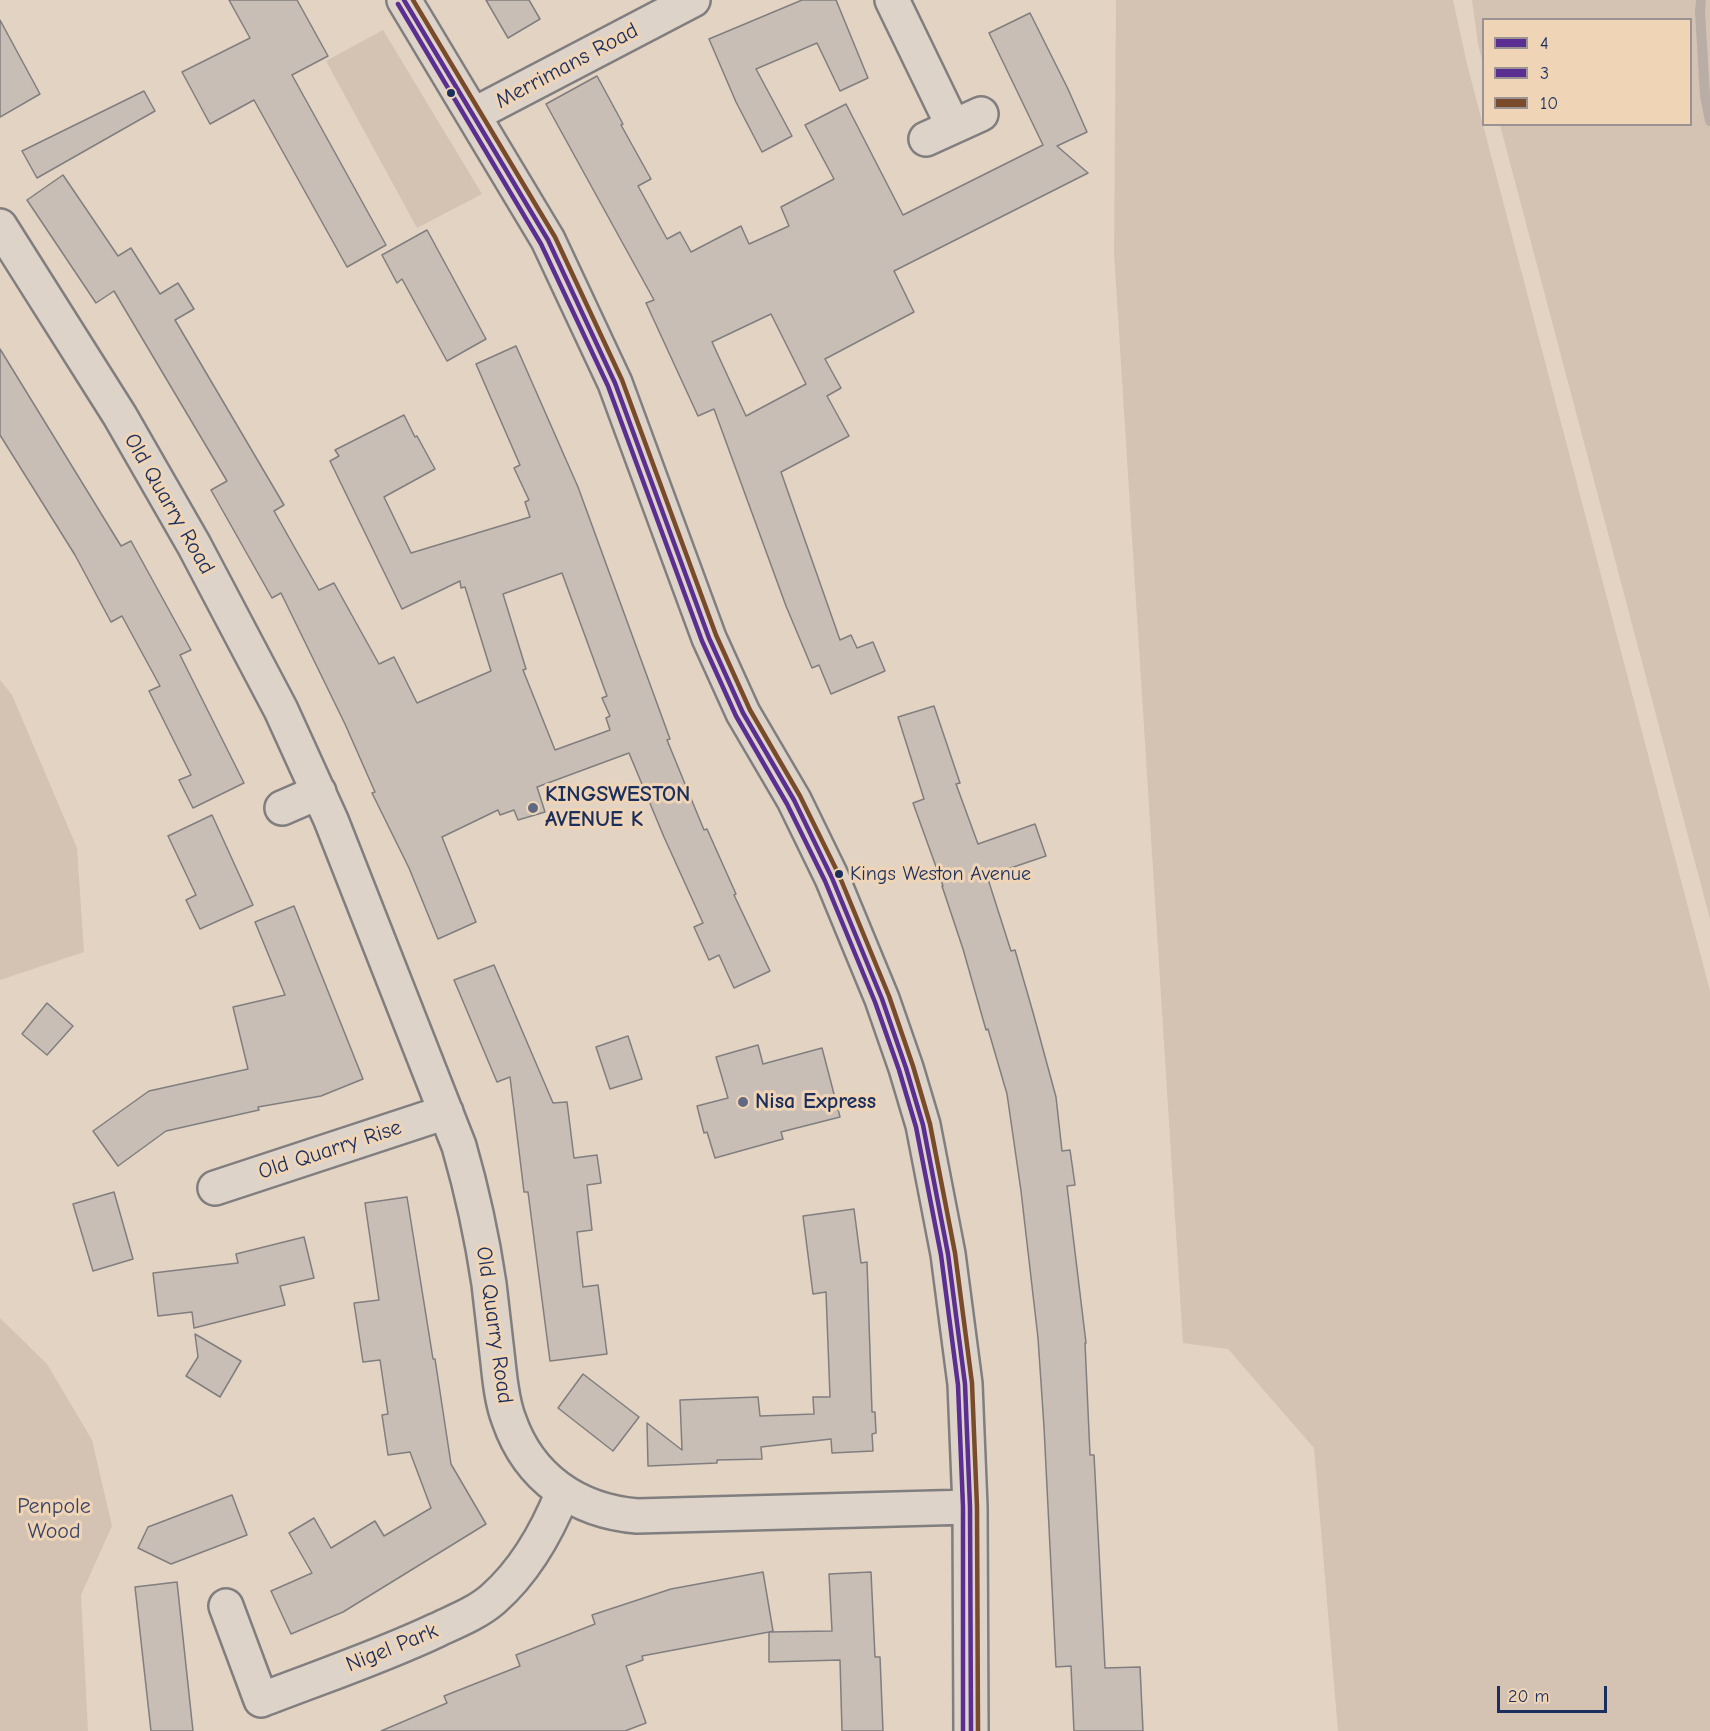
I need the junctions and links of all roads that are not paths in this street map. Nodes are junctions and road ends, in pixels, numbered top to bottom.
1 (404, 0) edge
2 (693, 0) edge
3 (892, 0) edge
4 (473, 115) junction
5 (954, 126) dead end
6 (0, 226) edge
7 (319, 792) junction
8 (282, 808) dead end
9 (446, 1112) junction
10 (214, 1188) dead end
11 (563, 1492) junction
12 (970, 1507) junction
13 (225, 1606) dead end
14 (971, 1731) edge

1 - 4 street
2 - 4 street, Merrimans Road
3 - 5 street
4 - 12 street
6 - 7 street, Old Quarry Road
7 - 8 street
7 - 9 street, Old Quarry Road
9 - 10 street, Old Quarry Rise
9 - 11 street, Old Quarry Road
11 - 12 street, Old Quarry Road
11 - 13 street, Nigel Park
12 - 14 street

